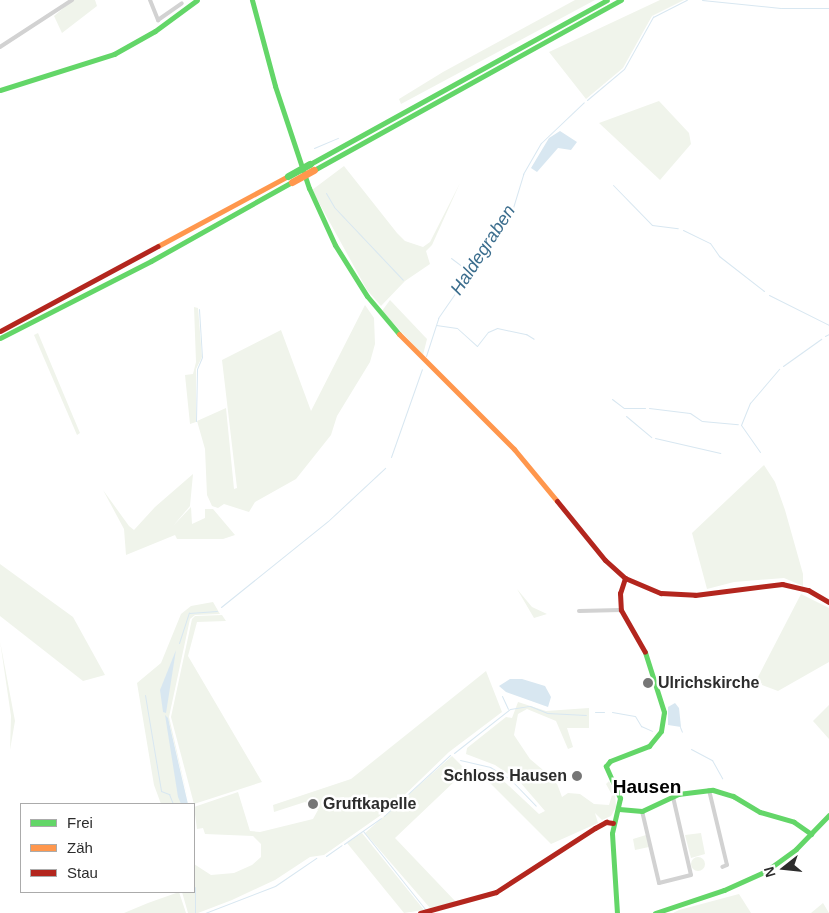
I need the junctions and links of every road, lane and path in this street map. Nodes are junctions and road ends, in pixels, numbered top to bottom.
1 (72, 0) edge
2 (150, 0) edge
3 (197, 0) edge
4 (252, 0) edge
5 (607, 0) edge
6 (621, 0) edge
7 (182, 3) dead end
8 (0, 47) edge
9 (3, 90) edge
10 (0, 95) edge
11 (312, 167) junction
12 (290, 179) junction
13 (0, 331) edge
14 (0, 338) edge
15 (625, 578) junction
16 (829, 602) edge
17 (621, 610) junction
18 (579, 611) dead end
19 (709, 790) junction
20 (674, 797) junction
21 (619, 809) junction
22 (642, 811) junction
23 (829, 815) edge
24 (613, 823) junction
25 (812, 834) junction
26 (722, 867) dead end
27 (420, 913) edge
28 (617, 913) edge
29 (655, 913) edge

1 - 8 street
2 - 7 street
3 - 9 main road
4 - 15 main road
5 - 11 main road
6 - 11 main road
9 - 10 main road
11 - 12 main road, bridge
12 - 13 main road
12 - 14 main road
15 - 16 main road
15 - 17 main road
17 - 18 street
17 - 21 main road
19 - 20 main road
19 - 25 main road
19 - 26 street
20 - 22 main road
20 - 22 street
21 - 22 main road
21 - 24 main road
23 - 25 main road
24 - 27 main road
24 - 28 main road
25 - 29 main road

